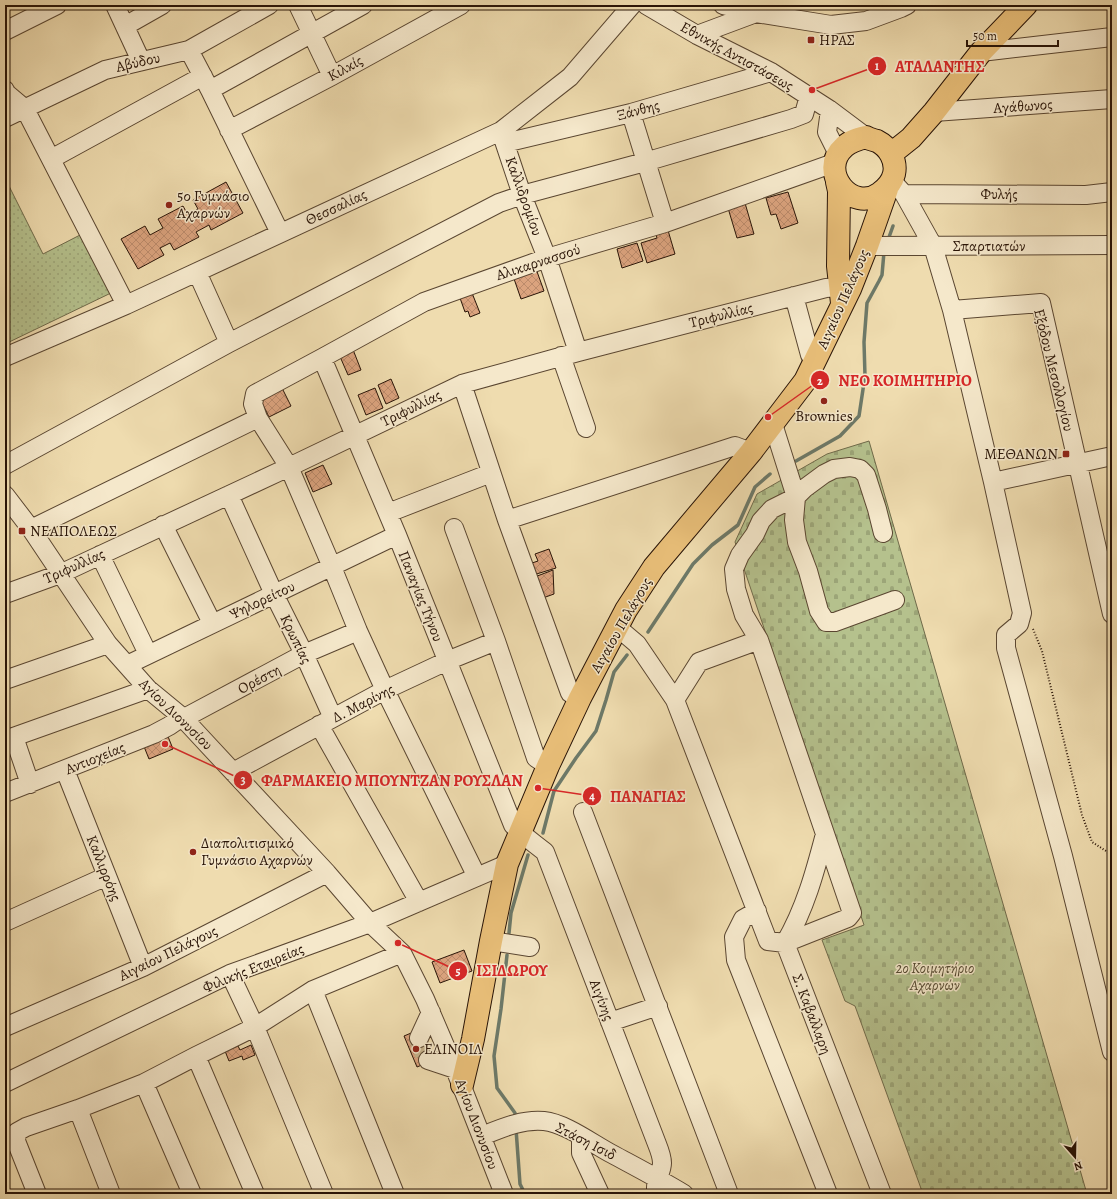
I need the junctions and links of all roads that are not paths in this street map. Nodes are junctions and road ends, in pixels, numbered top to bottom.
1 (56, 5) edge
2 (115, 5) edge
3 (162, 5) edge
4 (269, 5) edge
5 (298, 5) edge
6 (363, 5) edge
7 (461, 5) edge
8 (632, 5) edge
9 (646, 5) edge
10 (723, 5) edge
11 (907, 5) edge
12 (1026, 5) edge
13 (760, 9) edge
14 (125, 26) junction
15 (5, 31) edge
16 (312, 34) junction
17 (697, 35) junction
18 (1112, 37) edge
19 (189, 50) junction
20 (981, 52) junction
21 (141, 61) junction
22 (771, 72) junction
23 (332, 76) junction
24 (206, 83) junction
25 (5, 90) edge
26 (809, 96) junction
27 (1112, 99) edge
28 (25, 109) junction
29 (830, 110) junction
30 (934, 112) junction
31 (631, 113) junction
32 (5, 118) edge
33 (229, 130) junction
34 (503, 137) junction
35 (866, 137) junction
36 (891, 154) junction
37 (51, 159) junction
38 (645, 162) junction
39 (836, 167) junction
40 (894, 188) junction
41 (1112, 192) edge
42 (522, 195) junction
43 (665, 223) junction
44 (280, 233) junction
45 (1112, 245) edge
46 (867, 246) junction
47 (933, 246) junction
48 (547, 258) junction
49 (197, 272) junction
50 (794, 296) junction
51 (841, 296) junction
52 (126, 305) junction
53 (952, 310) junction
54 (229, 343) junction
55 (570, 354) junction
56 (5, 357) edge
57 (322, 358) junction
58 (816, 358) junction
59 (462, 384) junction
60 (258, 418) junction
61 (774, 424) junction
62 (586, 428) dead end
63 (355, 435) junction
64 (751, 452) junction
65 (1112, 456) edge
66 (1077, 464) junction
67 (5, 465) edge
68 (289, 467) junction
69 (491, 473) junction
70 (992, 482) junction
71 (229, 494) junction
72 (796, 497) junction
73 (7, 500) edge
74 (388, 513) junction
75 (506, 520) junction
76 (163, 525) junction
77 (454, 528) dead end
78 (31, 529) junction
79 (883, 533) dead end
80 (397, 535) junction
81 (100, 555) junction
82 (332, 567) junction
83 (60, 574) junction
84 (5, 594) edge
85 (274, 594) junction
86 (895, 600) dead end
87 (1112, 614) edge
88 (212, 623) junction
89 (618, 627) junction
90 (358, 631) junction
91 (759, 640) junction
92 (496, 641) junction
93 (108, 644) junction
94 (148, 654) junction
95 (304, 654) junction
96 (447, 662) junction
97 (127, 664) junction
98 (5, 680) edge
99 (148, 689) junction
100 (385, 690) junction
101 (580, 698) junction
102 (675, 700) junction
103 (182, 717) junction
104 (326, 721) junction
105 (9, 738) edge
106 (548, 766) junction
107 (65, 770) junction
108 (233, 772) junction
109 (30, 784) junction
110 (5, 793) edge
111 (583, 812) dead end
112 (520, 833) junction
113 (825, 834) junction
114 (507, 864) junction
115 (327, 873) junction
116 (107, 876) junction
117 (477, 877) junction
118 (419, 902) junction
119 (757, 912) junction
120 (5, 922) edge
121 (370, 923) junction
122 (491, 941) junction
123 (784, 943) junction
124 (530, 947) dead end
125 (402, 953) junction
126 (143, 967) junction
127 (230, 974) junction
128 (313, 990) junction
129 (658, 1006) junction
130 (431, 1012) junction
131 (610, 1022) junction
132 (5, 1027) edge
133 (255, 1027) junction
134 (419, 1038) tunnel mouth
135 (1112, 1052) edge
136 (196, 1056) junction
137 (428, 1060) tunnel mouth
138 (459, 1077) junction
139 (5, 1083) edge
140 (144, 1083) junction
141 (78, 1109) junction
142 (482, 1136) junction
143 (581, 1137) junction
144 (658, 1186) edge
145 (37, 1194) edge
146 (111, 1194) edge
147 (192, 1194) edge
148 (255, 1194) edge
149 (324, 1194) edge
150 (395, 1194) edge
151 (504, 1194) edge
152 (600, 1194) edge
153 (684, 1194) edge
154 (729, 1194) edge
155 (828, 1194) edge
156 (882, 1194) edge

1 - 15 street
2 - 14 street
3 - 14 street
4 - 19 street, Αβύδου
5 - 16 street
6 - 16 street
7 - 23 street, Κιλκίς
8 - 34 street, Θεσσαλίας
9 - 17 street, Εθνικής Αντιστάσεως
10 - 13 street
11 - 13 street
12 - 20 main road
13 - 17 street
14 - 21 street
16 - 23 street
16 - 24 street
17 - 22 street, Εθνικής Αντιστάσεως
18 - 20 street
19 - 21 street, Αβύδου
19 - 24 street
20 - 30 main road
21 - 28 street, Αβύδου
22 - 26 street, Εθνικής Αντιστάσεως
22 - 31 street, Ξάνθης
23 - 33 street, Κιλκίς
24 - 33 street
24 - 37 street
25 - 28 street
26 - 29 street, Εθνικής Αντιστάσεως
26 - 38 street
27 - 30 street, Αγάθωνος
28 - 32 street, Αβύδου
28 - 37 street
29 - 35 street, Εθνικής Αντιστάσεως
29 - 39 street
30 - 36 main road
31 - 34 street, Ξάνθης
31 - 38 street
33 - 44 street
34 - 42 street, Καλλιδρομίου
34 - 44 street, Θεσσαλίας
35 - 36 main road
35 - 39 main road
36 - 40 main road
37 - 52 street
38 - 42 street
38 - 43 street
39 - 40 main road
39 - 43 street, Αλικαρνασσού
39 - 51 main road
40 - 41 street, Φυλής
40 - 46 main road, Αιγαίου Πελάγους
40 - 47 street
42 - 48 street, Καλλιδρομίου
42 - 54 street
43 - 48 street, Αλικαρνασσού
44 - 49 street, Θεσσαλίας
45 - 47 street, Σπαρτιατών
46 - 47 street, Σπαρτιατών
46 - 51 main road, Αιγαίου Πελάγους
47 - 53 street
48 - 55 street, Καλλιδρομίου
48 - 57 street, Αλικαρνασσού
49 - 52 street, Θεσσαλίας
49 - 54 street
50 - 51 street, Τριφυλλίας
50 - 55 street, Τριφυλλίας
50 - 58 street
51 - 58 main road, Αιγαίου Πελάγους
52 - 56 street, Θεσσαλίας
53 - 66 street, Εξόδου Μεσολλογίου
53 - 70 street
54 - 67 street
55 - 59 street, Τριφυλλίας
55 - 62 street, Καλλιδρομίου
57 - 60 street, Αλικαρνασσού
57 - 63 street, Παναγίας Τήνου
58 - 61 main road, Αιγαίου Πελάγους
59 - 63 street, Τριφυλλίας
59 - 69 street
60 - 68 street
60 - 78 street
61 - 64 main road, Αιγαίου Πελάγους
61 - 72 street
63 - 68 street, Τριφυλλίας
63 - 74 street, Παναγίας Τήνου
64 - 75 street
64 - 89 main road, Αιγαίου Πελάγους
65 - 66 street
66 - 70 street
66 - 87 street, Εξόδου Μεσολλογίου
68 - 71 street, Τριφυλλίας
68 - 82 street
69 - 74 street
69 - 75 street
70 - 135 street
71 - 76 street, Τριφυλλίας
71 - 85 street, Κρωπίας
72 - 79 street
72 - 86 street
72 - 91 street
73 - 78 street, Αγίου Διονυσίου
74 - 80 street, Παναγίας Τήνου
75 - 101 street
76 - 81 street, Τριφυλλίας
76 - 88 street
77 - 92 street
78 - 83 street, Αγίου Διονυσίου
80 - 82 street, Ψηλορείτου
80 - 96 street, Παναγίας Τήνου
81 - 83 street, Τριφυλλίας
81 - 94 street
82 - 85 street, Ψηλορείτου
82 - 90 street
83 - 84 street, Τριφυλλίας
83 - 93 street, Αγίου Διονυσίου
85 - 88 street, Ψηλορείτου
85 - 95 street, Κρωπίας
88 - 94 street, Ψηλορείτου
89 - 101 main road, Αιγαίου Πελάγους
89 - 102 street
90 - 95 street, Ορέστη
90 - 100 street
91 - 102 street
91 - 113 street
92 - 96 street, Δ. Μαρίνης
92 - 106 street
93 - 97 street, Αγίου Διονυσίου
93 - 98 street
94 - 97 street, Ψηλορείτου
95 - 103 street, Ορέστη
95 - 104 street, Κρωπίας
96 - 100 street, Δ. Μαρίνης
96 - 112 street, Παναγίας Τήνου
97 - 99 street, Αγίου Διονυσίου
99 - 103 street, Αγίου Διονυσίου
99 - 105 street
100 - 104 street, Δ. Μαρίνης
100 - 117 street
101 - 106 main road, Αιγαίου Πελάγους
102 - 119 street
103 - 107 street, Αντιοχείας
103 - 108 street, Αγίου Διονυσίου
104 - 108 street, Δ. Μαρίνης
104 - 118 street, Κρωπίας
105 - 109 street
106 - 112 main road, Αιγαίου Πελάγους
107 - 109 street, Αντιοχείας
107 - 116 street, Καλλιρρόης
108 - 115 street, Αγίου Διονυσίου
109 - 110 street, Αντιοχείας
111 - 129 street
112 - 114 main road, Αιγαίου Πελάγους
112 - 131 street, Αιγίνης
113 - 123 street
113 - 123 street
114 - 117 street, Φιλικής Εταιρείας
114 - 122 main road, Αιγαίου Πελάγους
115 - 121 street, Αγίου Διονυσίου
115 - 126 street, Αιγαίου Πελάγους
116 - 120 street
116 - 126 street, Καλλιρρόης
117 - 118 street, Φιλικής Εταιρείας
118 - 121 street, Φιλικής Εταιρείας
119 - 123 street
119 - 155 street
121 - 125 street, Αγίου Διονυσίου
121 - 127 street, Φιλικής Εταιρείας
122 - 124 street
122 - 138 main road, Αιγαίου Πελάγους
123 - 156 street, Σ. Καβαλλαρη
125 - 128 street
125 - 130 street, Αγίου Διονυσίου
126 - 132 street, Αιγαίου Πελάγους
127 - 133 street
127 - 139 street, Φιλικής Εταιρείας
128 - 133 street
128 - 150 street
129 - 131 street
129 - 154 street
130 - 134 street
130 - 138 street, Αγίου Διονυσίου
131 - 144 street, Αιγίνης
133 - 136 street
133 - 149 street
136 - 140 street
136 - 148 street
137 - 138 street
138 - 142 street, Αγίου Διονυσίου
140 - 141 street
140 - 147 street
141 - 145 street
141 - 146 street
142 - 143 street, Στάση Ισιδ
142 - 151 street, Αγίου Διονυσίου
143 - 144 street, Στάση Ισιδ
143 - 152 street
144 - 153 street, Στάση Ισιδ

